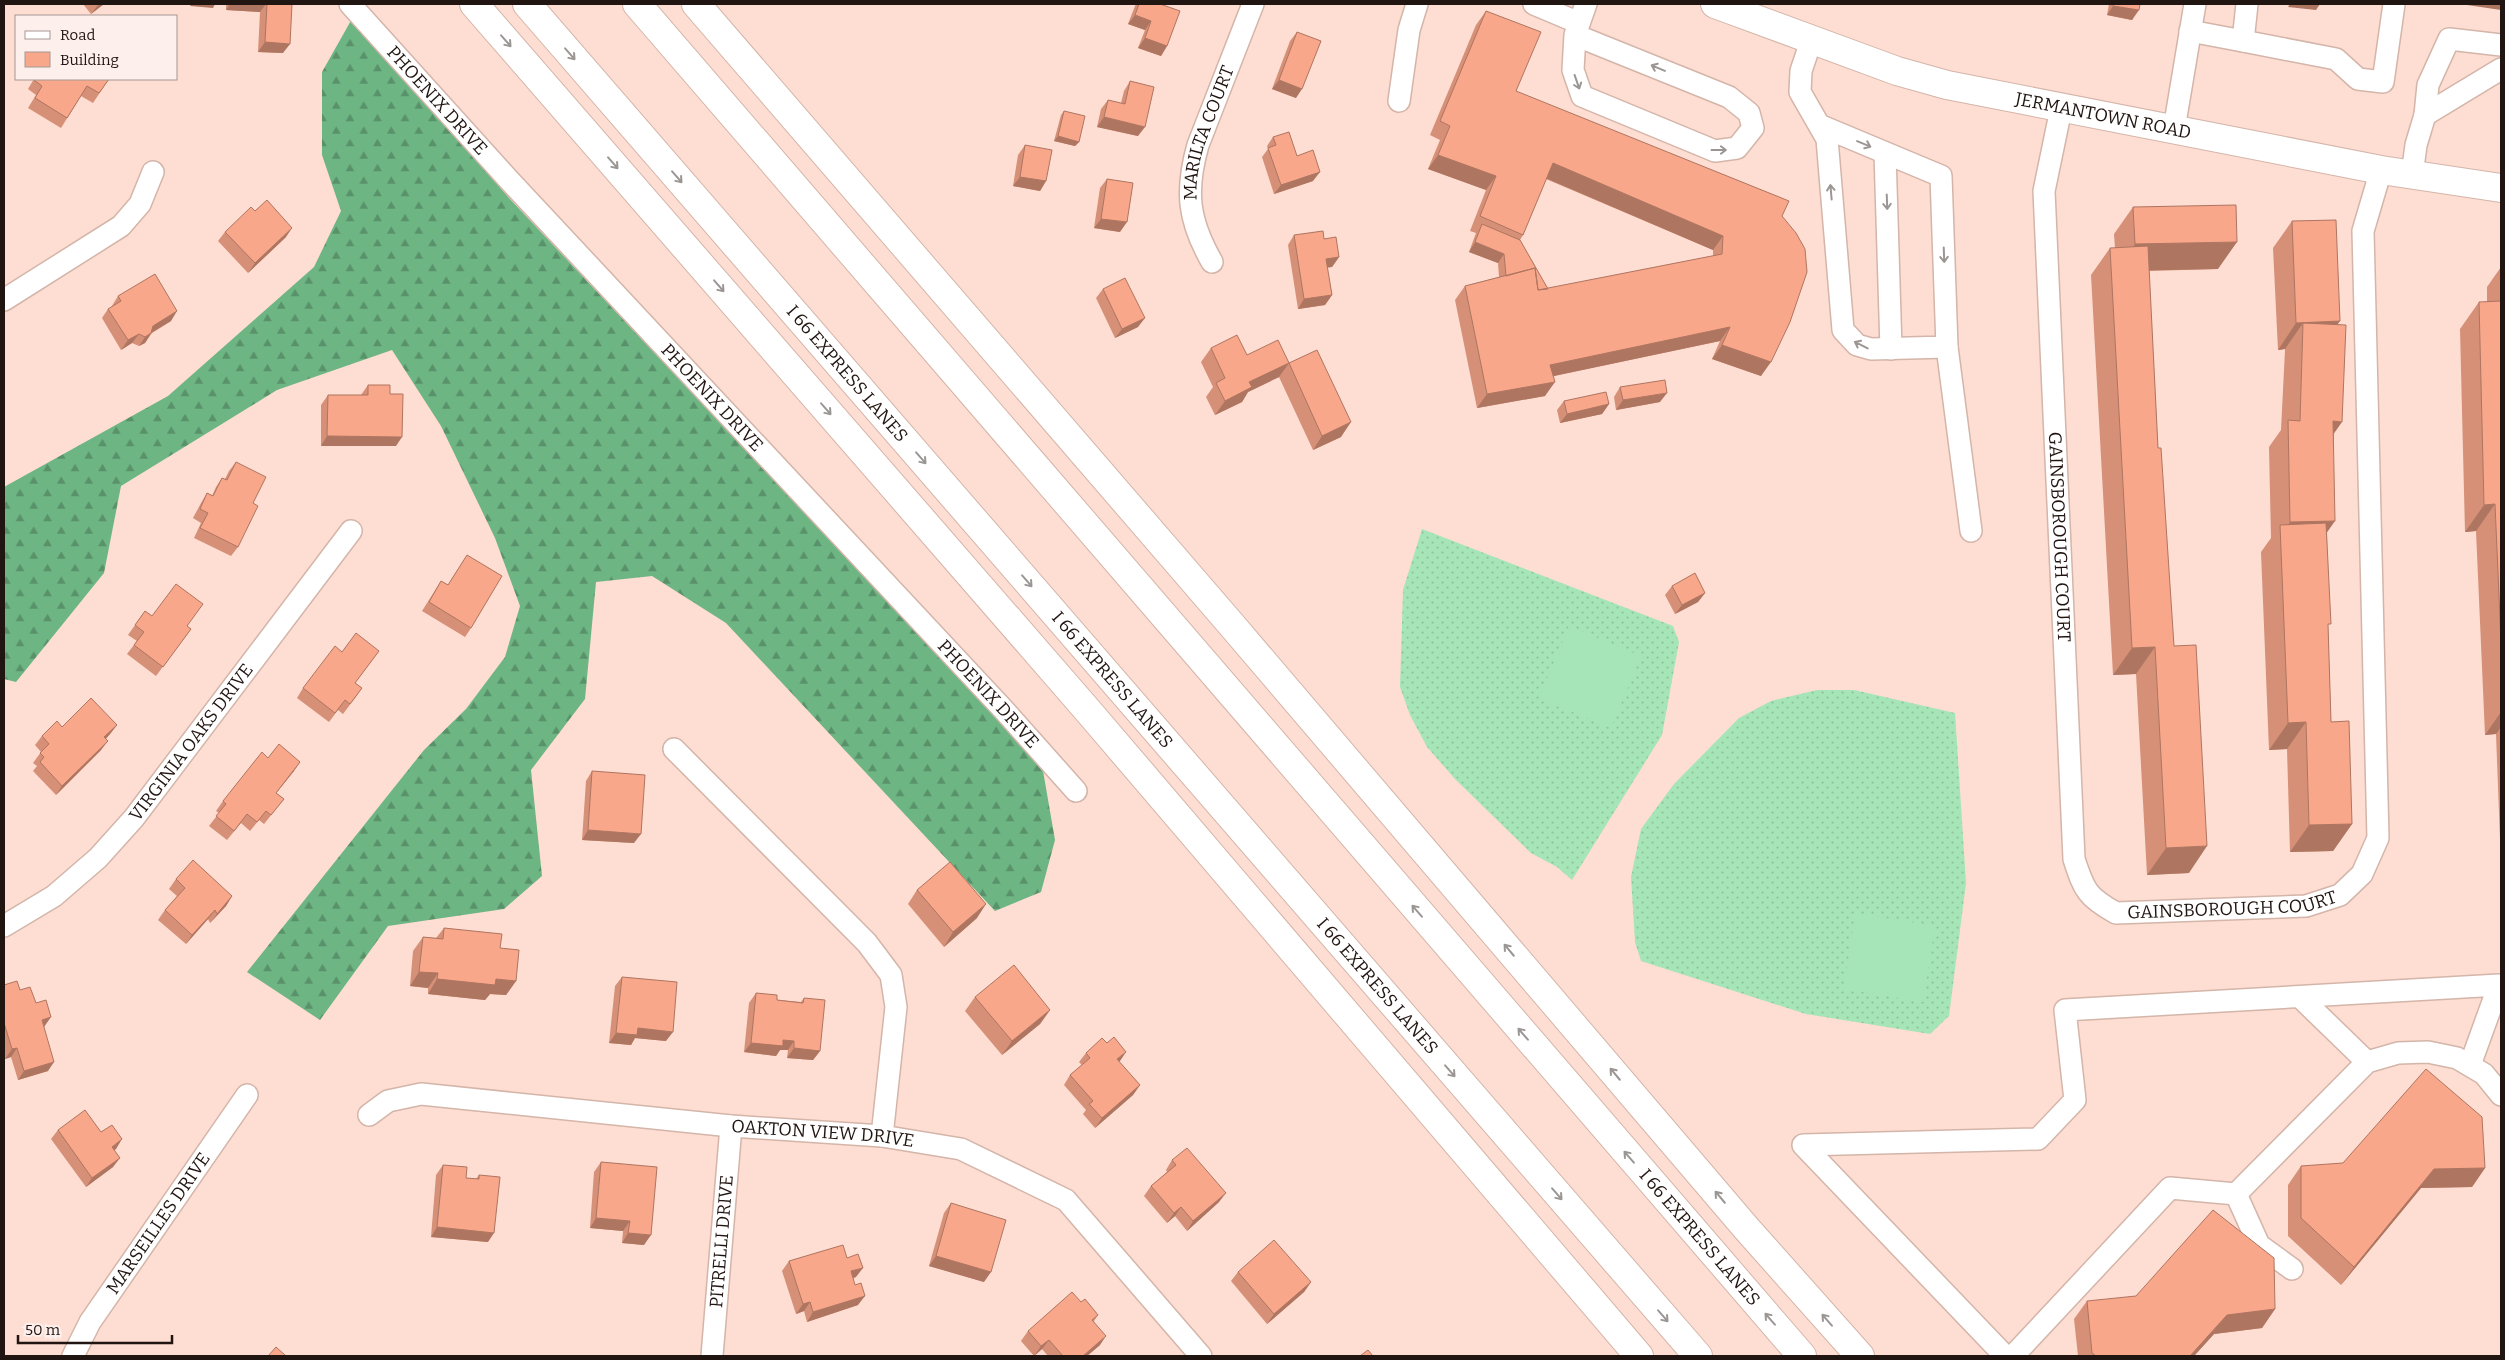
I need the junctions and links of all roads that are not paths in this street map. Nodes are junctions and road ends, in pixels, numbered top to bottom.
1 (350, 4) edge
2 (474, 4) edge
3 (527, 4) edge
4 (637, 4) edge
5 (696, 4) edge
6 (1253, 4) edge
7 (1417, 4) edge
8 (1534, 4) edge
9 (1715, 4) edge
10 (2195, 4) edge
11 (2247, 4) edge
12 (2394, 4) edge
13 (1580, 20) edge
14 (2190, 31) junction
15 (1810, 41) junction
16 (2242, 41) junction
17 (2501, 45) edge
18 (2501, 69) edge
19 (1399, 101) dead end
20 (2062, 108) junction
21 (2425, 115) junction
22 (1819, 125) junction
23 (2174, 129) junction
24 (1885, 153) junction
25 (2381, 170) junction
26 (153, 172) dead end
27 (2412, 175) junction
28 (2501, 188) edge
29 (1212, 262) dead end
30 (4, 300) edge
31 (1948, 347) junction
32 (1892, 349) junction
33 (352, 531) dead end
34 (1971, 531) dead end
35 (674, 749) dead end
36 (1076, 791) dead end
37 (4, 926) edge
38 (2500, 985) edge
39 (2300, 997) junction
40 (2367, 1062) junction
41 (2470, 1065) junction
42 (247, 1095) dead end
43 (2501, 1095) edge
44 (369, 1115) dead end
45 (731, 1126) junction
46 (882, 1136) junction
47 (2236, 1194) junction
48 (2292, 1269) dead end
49 (73, 1356) edge
50 (712, 1356) edge
51 (1201, 1356) edge
52 (1638, 1356) edge
53 (1698, 1356) edge
54 (1802, 1356) edge
55 (1860, 1356) edge
56 (2005, 1356) edge
57 (2013, 1356) edge

1 - 36 street, PHOENIX DRIVE
2 -> 52 main road
3 -> 53 main road, I 66 EXPRESS LANES
54 -> 4 main road, I 66 EXPRESS LANES
55 -> 5 main road
6 - 29 street, MARILTA COURT
7 - 19 street
8 - 13 street
9 - 15 main road, JERMANTOWN ROAD
10 - 14 street
11 - 16 street
12 - 16 street
13 -> 13 street
14 - 16 street
14 - 23 street
15 - 20 main road, JERMANTOWN ROAD
15 - 22 street
17 - 21 street
18 - 21 street
20 - 23 main road, JERMANTOWN ROAD
20 - 25 street, GAINSBOROUGH COURT
21 - 27 street
22 -> 24 street
32 -> 22 street
23 - 25 main road, JERMANTOWN ROAD
24 -> 31 street
24 -> 32 street
25 - 27 main road, JERMANTOWN ROAD
26 - 30 street
27 - 28 main road, JERMANTOWN ROAD
31 - 32 street
31 - 34 street
33 - 37 street, VIRGINIA OAKS DRIVE
35 - 46 street
38 - 39 street
38 - 41 street
39 - 40 street
39 - 56 street
40 - 41 street
40 - 47 street
41 - 43 street
42 - 49 street, MARSEILLES DRIVE
44 - 45 street, OAKTON VIEW DRIVE
45 - 46 street, OAKTON VIEW DRIVE
45 - 50 street, PITRELLI DRIVE
46 - 51 street, OAKTON VIEW DRIVE
47 - 48 street
47 - 57 street

